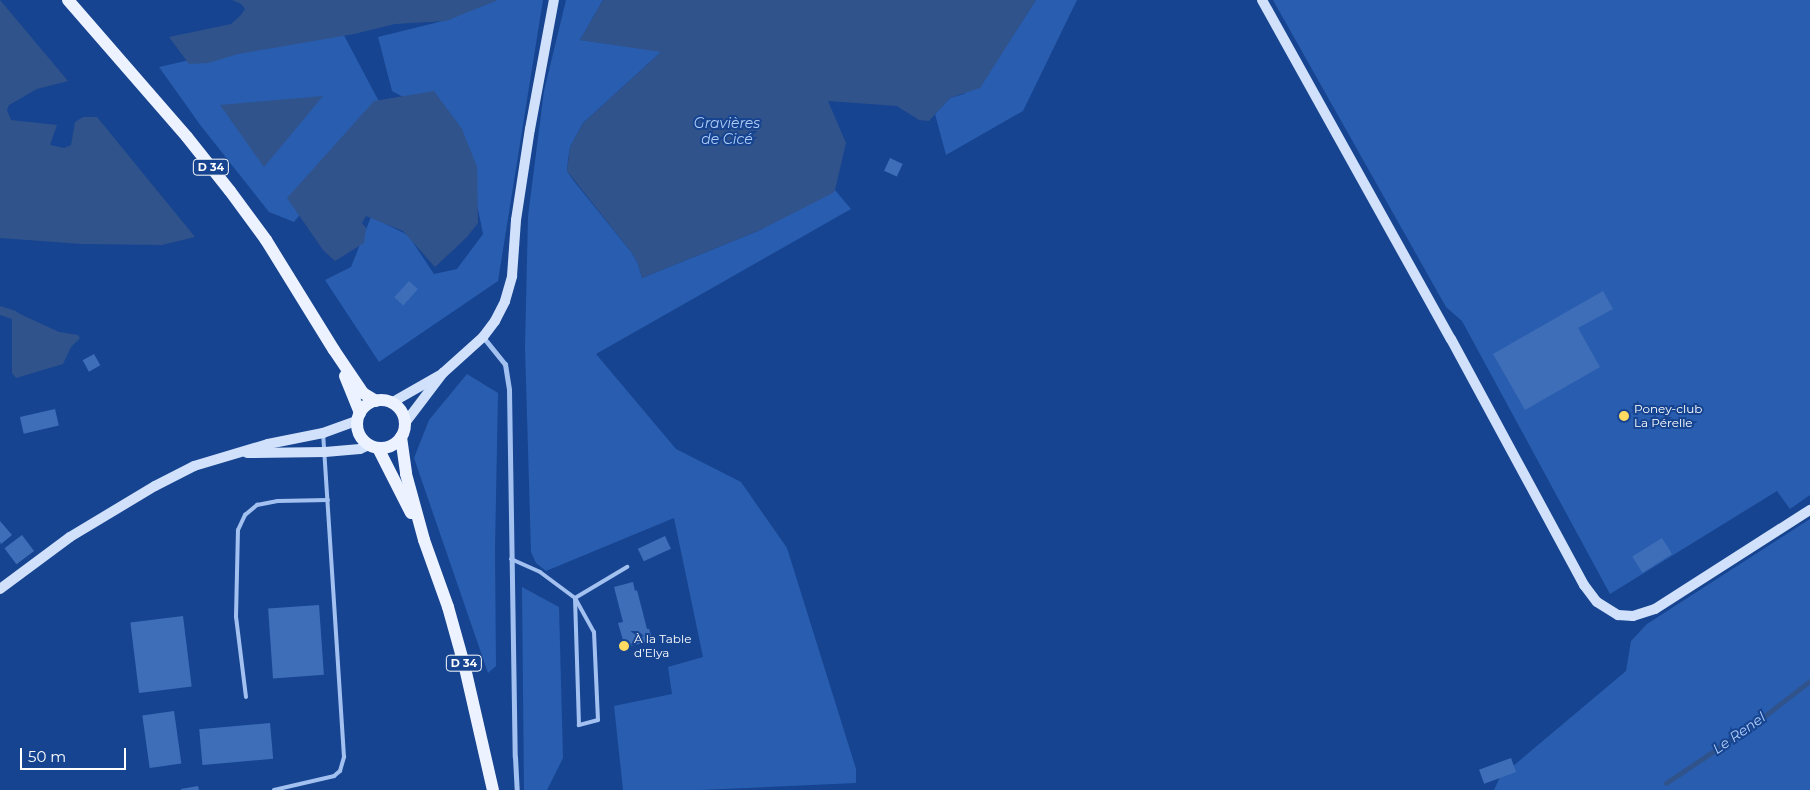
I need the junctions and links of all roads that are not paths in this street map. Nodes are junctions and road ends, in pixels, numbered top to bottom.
1 (68, 0) edge
2 (554, 0) edge
3 (1262, 0) edge
4 (482, 337) junction
5 (334, 350) junction
6 (443, 373) junction
7 (376, 401) junction
8 (391, 403) junction
9 (359, 416) junction
10 (405, 423) junction
11 (323, 433) junction
12 (401, 437) junction
13 (374, 446) junction
14 (324, 452) junction
15 (236, 453) junction
16 (328, 500) junction
17 (1810, 510) edge
18 (424, 540) junction
19 (511, 559) junction
20 (627, 567) dead end
21 (0, 589) edge
22 (575, 598) junction
23 (246, 698) dead end
24 (274, 790) edge
25 (493, 790) edge
26 (518, 790) edge

1 - 5 main road, D 34
2 - 4 main road
3 - 17 main road
4 - 6 main road
4 - 19 street
5 - 7 main road, D 34
5 - 9 main road, D 34
6 - 8 main road
6 - 10 main road
7 - 8 main road
7 - 9 main road
8 - 10 main road
9 - 11 main road
9 - 13 main road
10 - 12 main road
11 - 14 lane
11 - 15 main road
12 - 13 main road
12 - 18 main road, D 34
13 - 14 main road
13 - 18 main road, D 34
14 - 15 main road
14 - 16 lane
15 - 21 main road
16 - 23 lane
16 - 24 lane
18 - 25 main road, D 34
19 - 22 lane
19 - 26 street
20 - 22 lane
22 - 22 lane

